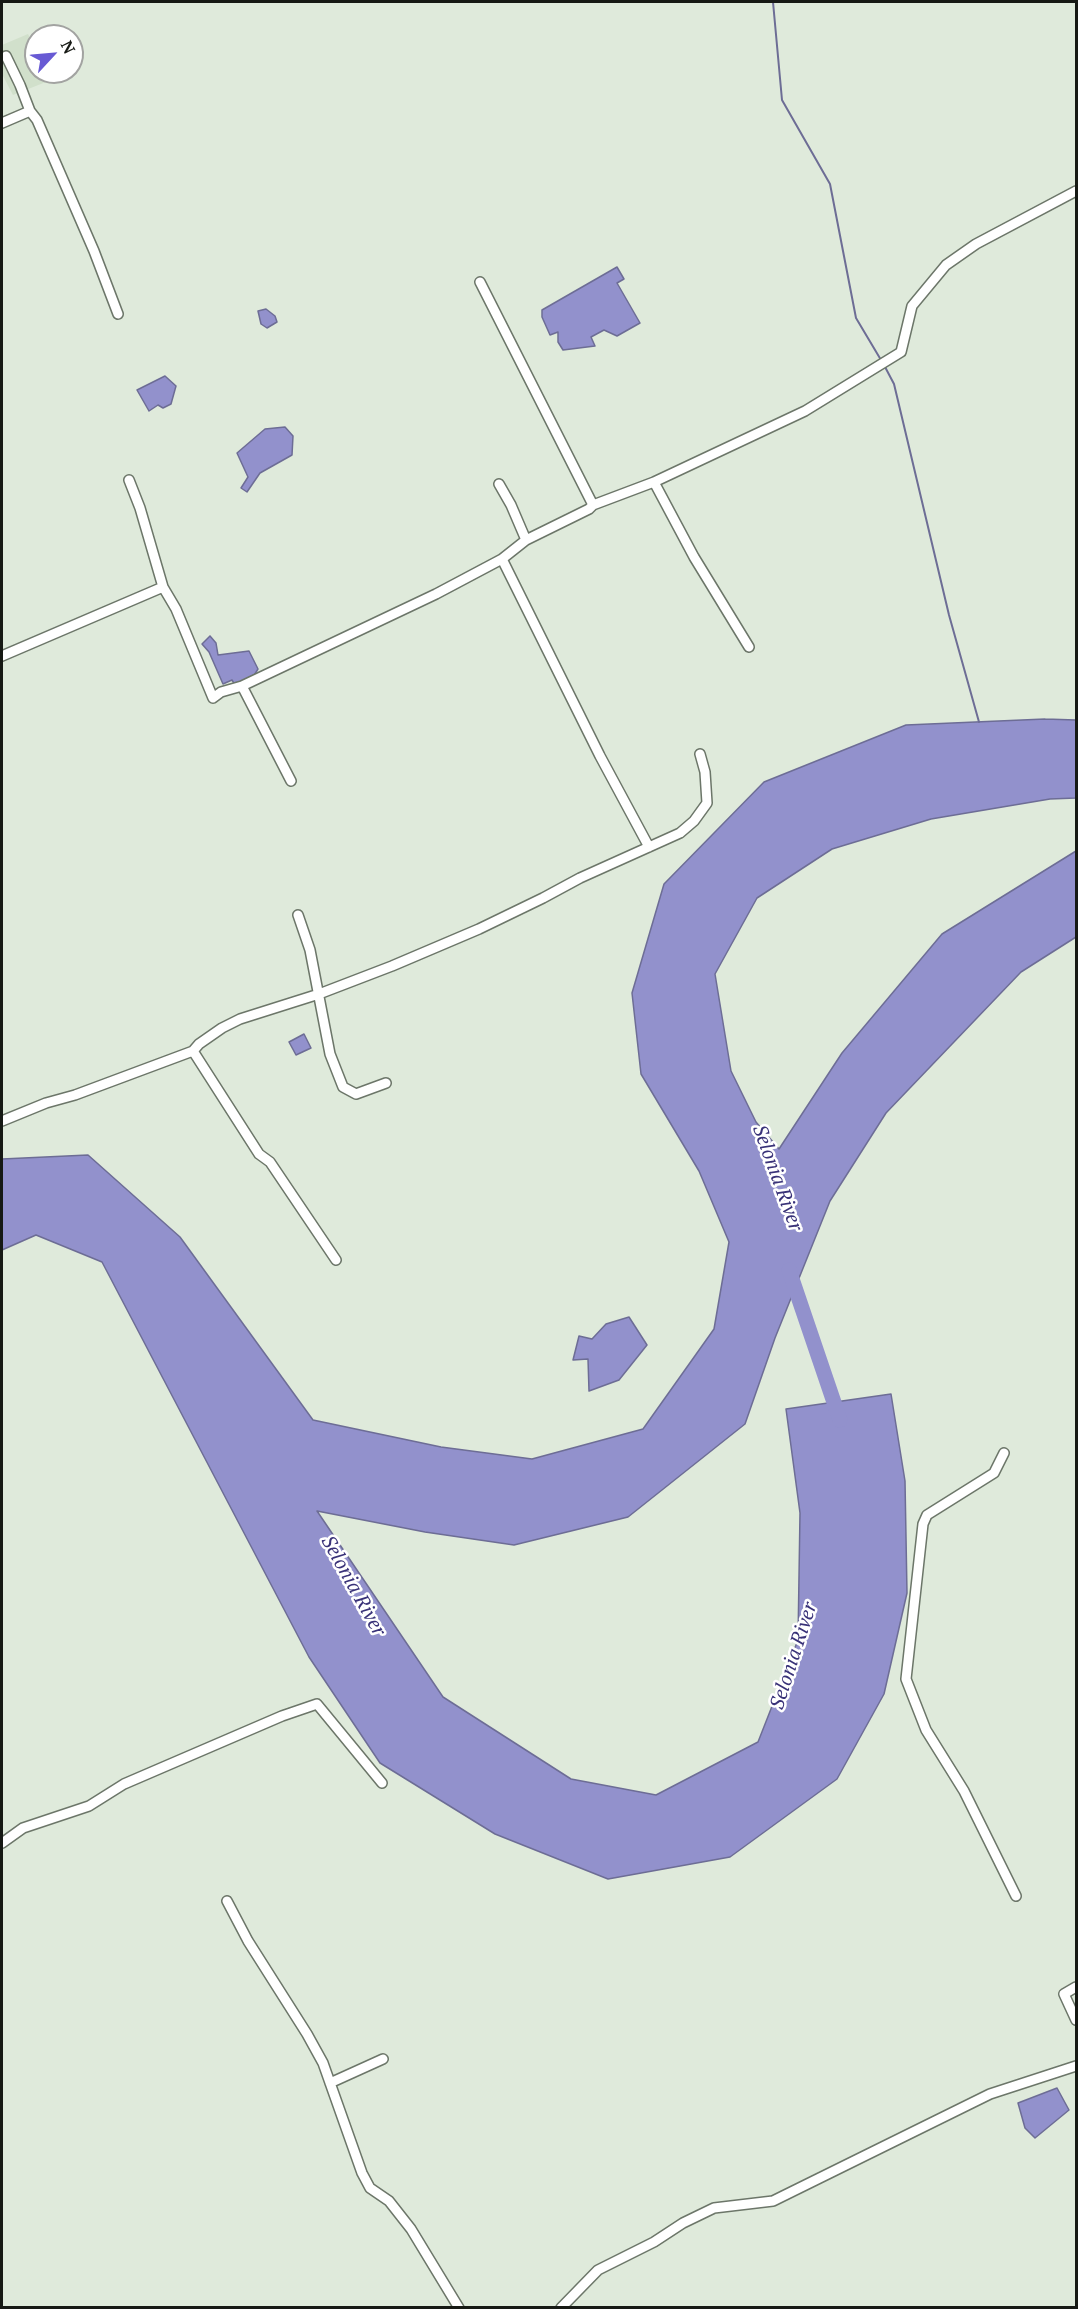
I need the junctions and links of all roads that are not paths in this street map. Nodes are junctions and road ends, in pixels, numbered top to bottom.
1 (6, 56) dead end
2 (30, 111) junction
3 (2, 123) edge
4 (1077, 191) edge
5 (480, 282) dead end
6 (118, 314) dead end
7 (129, 480) dead end
8 (654, 482) junction
9 (499, 484) dead end
10 (593, 505) junction
11 (526, 540) junction
12 (502, 559) junction
13 (163, 587) junction
14 (749, 647) dead end
15 (2, 656) edge
16 (242, 686) junction
17 (700, 754) dead end
18 (291, 781) dead end
19 (649, 847) junction
20 (298, 915) dead end
21 (319, 994) junction
22 (193, 1051) junction
23 (386, 1083) dead end
24 (2, 1121) edge
25 (336, 1260) dead end
26 (1004, 1453) dead end
27 (382, 1783) dead end
28 (2, 1843) edge
29 (1016, 1896) dead end
30 (227, 1901) dead end
31 (1077, 1987) edge
32 (1077, 2020) edge
33 (383, 2059) dead end
34 (1077, 2066) edge
35 (330, 2083) junction
36 (459, 2307) edge
37 (561, 2307) edge

1 - 2 street
2 - 3 street
2 - 6 street
4 - 8 street
5 - 10 street
7 - 13 street
8 - 10 street
8 - 14 street
9 - 11 street
10 - 11 street
11 - 12 street
12 - 16 street
12 - 19 street
13 - 15 street
13 - 16 street
16 - 18 street
17 - 19 street
19 - 21 street
20 - 21 street
21 - 22 street
21 - 23 street
22 - 24 street
22 - 25 street
26 - 29 street
27 - 28 street
30 - 35 street
31 - 32 street
33 - 35 street
34 - 37 street
35 - 36 street

